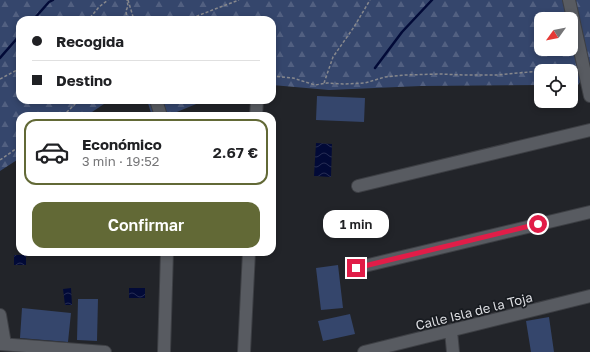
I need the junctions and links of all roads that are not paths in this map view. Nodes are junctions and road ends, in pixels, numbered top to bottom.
1 (569, 0) edge
2 (590, 96) edge
3 (590, 130) edge
4 (358, 186) dead end
5 (590, 212) edge
6 (167, 256) edge
7 (249, 256) edge
8 (356, 268) dead end
9 (590, 296) edge
10 (0, 315) edge
11 (451, 331) junction
12 (2, 344) edge
13 (105, 352) edge
14 (164, 352) edge
15 (244, 352) edge
16 (364, 352) edge
17 (453, 352) edge

1 - 2 street
3 - 4 street
5 - 8 street
6 - 14 street
7 - 15 street
9 - 11 street, Calle Isla de la Toja
10 - 12 street
11 - 16 street, Calle Isla de la Toja
11 - 17 street
12 - 13 street

